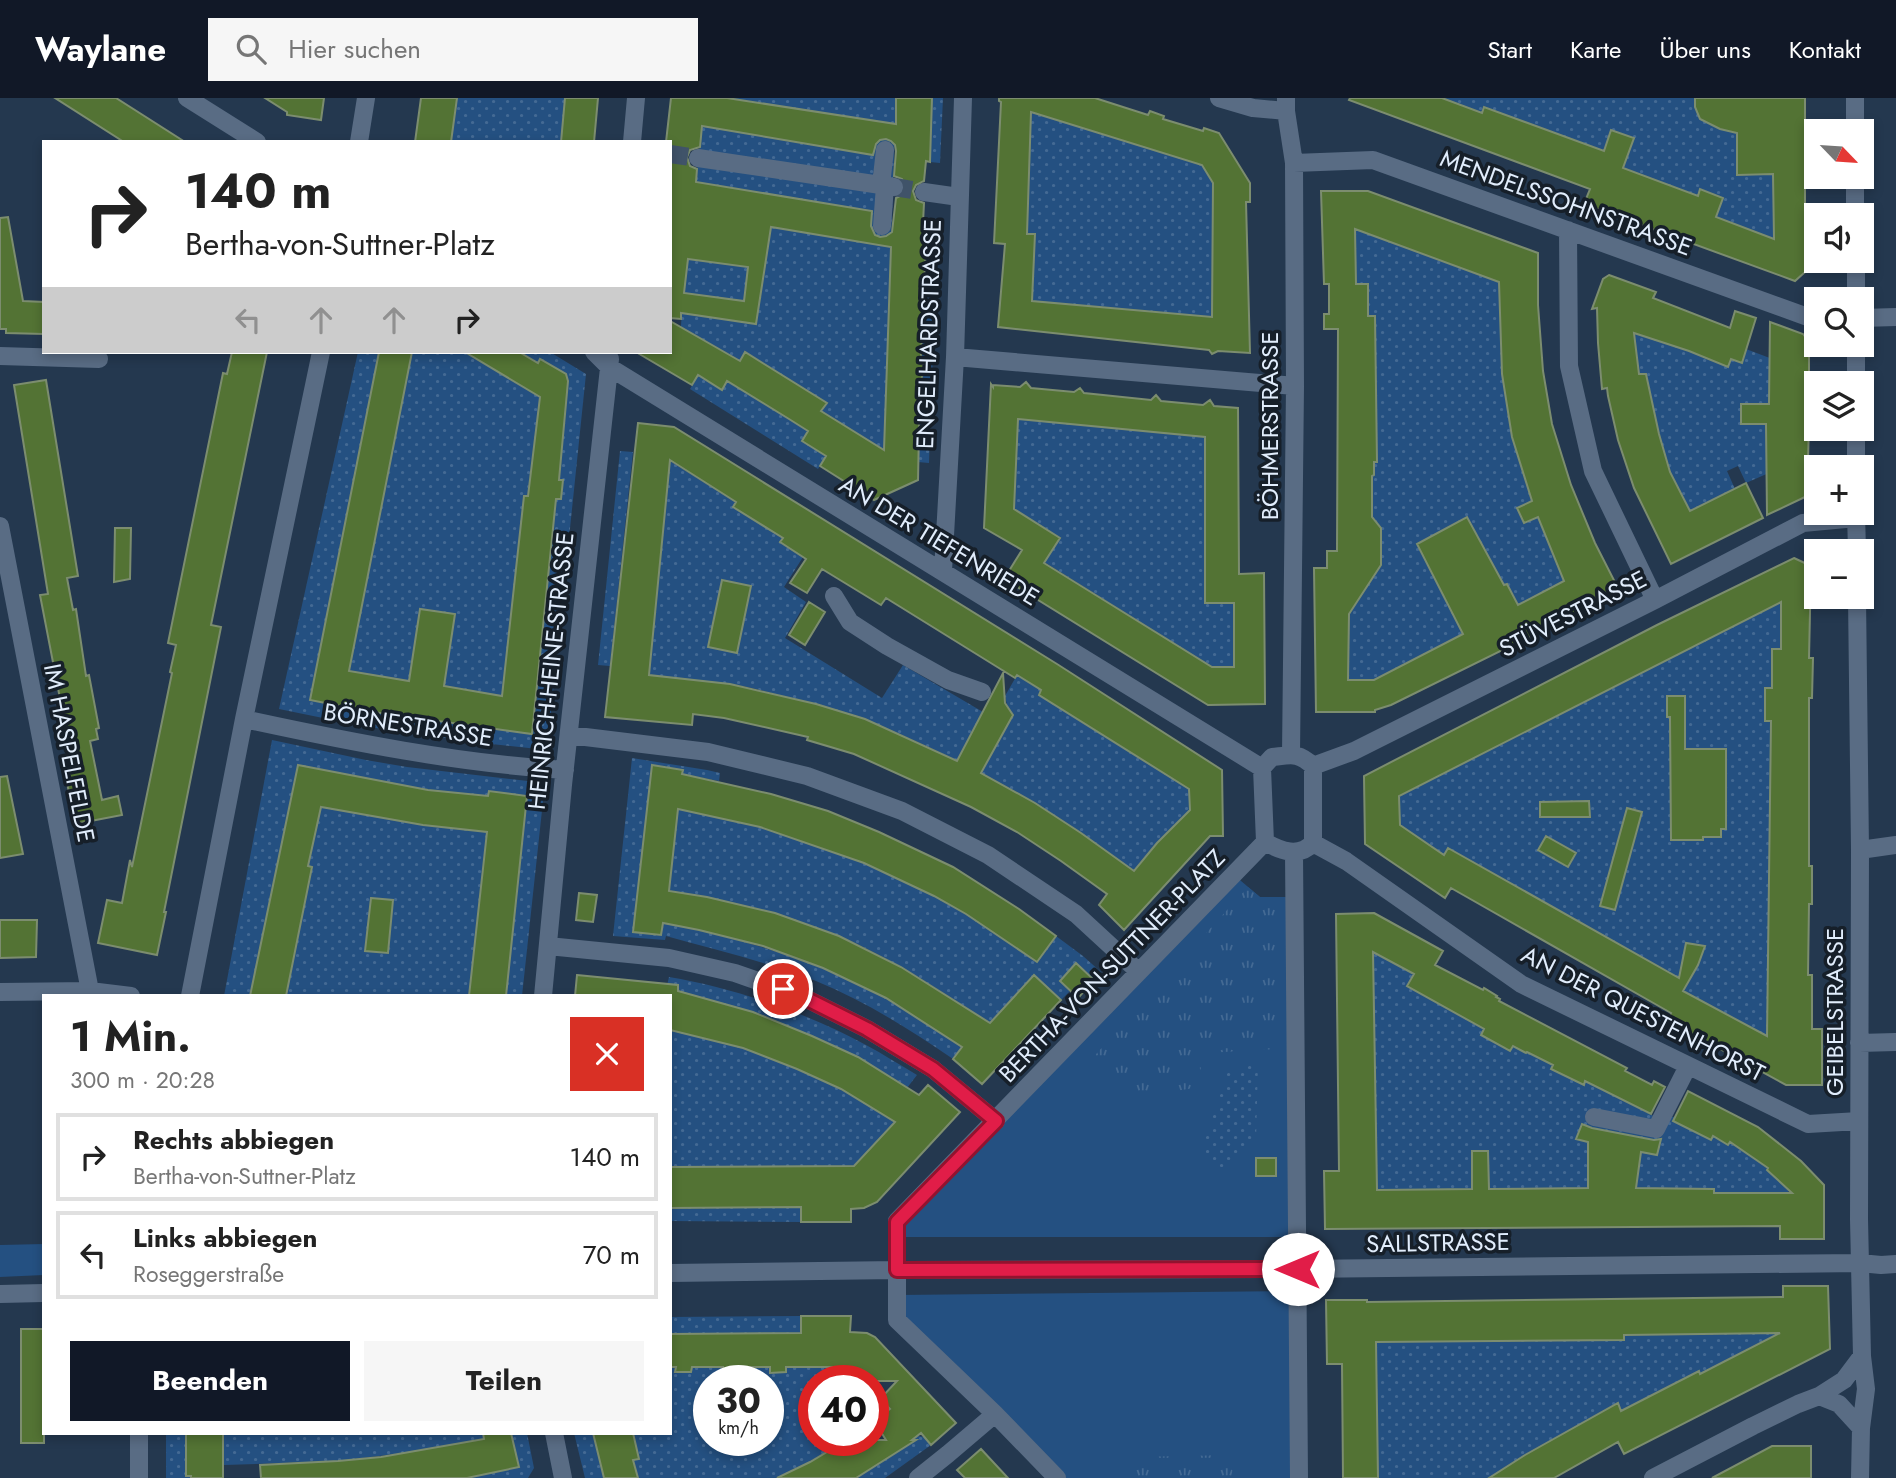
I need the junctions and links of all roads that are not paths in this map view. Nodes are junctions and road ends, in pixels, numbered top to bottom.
1 (187, 98) edge
2 (366, 98) edge
3 (636, 98) edge
4 (963, 98) edge
5 (1219, 98) edge
6 (1855, 98) edge
7 (1286, 104) edge
8 (1855, 119) edge
9 (254, 140) edge
10 (359, 140) edge
11 (632, 140) edge
12 (885, 150) dead end
13 (698, 158) tunnel mouth
14 (1294, 163) junction
15 (886, 186) junction
16 (924, 192) tunnel mouth
17 (959, 197) junction
18 (882, 226) dead end
19 (1568, 230) junction
20 (1804, 316) edge
21 (1896, 317) edge
22 (1874, 318) edge
23 (321, 354) edge
24 (0, 356) edge
25 (955, 357) junction
26 (99, 359) dead end
27 (610, 359) edge
28 (1295, 386) junction
29 (1804, 523) edge
30 (0, 526) edge
31 (4, 565) edge
32 (943, 571) junction
33 (834, 596) dead end
34 (1655, 600) junction
35 (1857, 609) edge
36 (982, 692) dead end
37 (244, 719) junction
38 (569, 735) junction
39 (1291, 755) junction
40 (1313, 766) junction
41 (1262, 768) junction
42 (565, 770) junction
43 (1265, 842) junction
44 (1313, 843) junction
45 (1896, 845) edge
46 (1860, 849) junction
47 (1294, 853) junction
48 (548, 946) junction
49 (1139, 972) junction
50 (90, 991) junction
51 (0, 992) edge
52 (115, 994) edge
53 (190, 994) edge
54 (543, 994) edge
55 (1896, 1042) edge
56 (1859, 1043) junction
57 (1688, 1066) junction
58 (1594, 1117) dead end
59 (996, 1121) junction
60 (1859, 1121) junction
61 (1860, 1263) junction
62 (1896, 1264) edge
63 (1298, 1269) junction
64 (897, 1270) junction
65 (672, 1273) edge
66 (42, 1293) edge
67 (0, 1294) edge
68 (1861, 1356) junction
69 (1819, 1396) junction
70 (995, 1414) junction
71 (1861, 1428) junction
72 (139, 1435) edge
73 (554, 1435) edge
74 (139, 1478) edge
75 (563, 1478) edge
76 (918, 1478) edge
77 (1057, 1478) edge
78 (1299, 1478) edge
79 (1653, 1478) edge
80 (1860, 1478) edge

1 - 9 street
2 - 10 street
3 - 11 street
4 - 17 street, ENGELHARDSTRASSE
5 - 7 street
6 - 8 street
7 - 14 street, BÖHMERSTRASSE
12 - 15 street
13 - 15 street
14 - 19 street, MENDELSSOHNSTRASSE
14 - 28 street, BÖHMERSTRASSE
15 - 18 street
16 - 17 street
17 - 25 street, ENGELHARDSTRASSE
19 - 20 street, MENDELSSOHNSTRASSE
19 - 34 street
21 - 22 street
23 - 37 street
24 - 26 street
25 - 28 street
25 - 32 street, ENGELHARDSTRASSE
27 - 32 street, AN DER TIEFENRIEDE
27 - 38 street, HEINRICH-HEINE-STRASSE
28 - 39 street, BÖHMERSTRASSE
29 - 34 street, STÜVESTRASSE
30 - 31 street, IM HASPELFELDE
31 - 50 street, IM HASPELFELDE
32 - 41 street, AN DER TIEFENRIEDE
33 - 36 street
34 - 40 street, STÜVESTRASSE
35 - 46 street, GEIBELSTRASSE
37 - 42 street, BÖRNESTRASSE
37 - 53 street
38 - 42 street, HEINRICH-HEINE-STRASSE
38 - 49 street
39 - 40 street
39 - 41 street
40 - 44 street
41 - 43 street
42 - 48 street, HEINRICH-HEINE-STRASSE
43 - 47 street
43 - 49 street, BERTHA-VON-SUTTNER-PLATZ
44 - 47 street
44 - 57 street, AN DER QUESTENHORST
45 - 46 street
46 - 56 street, GEIBELSTRASSE
47 - 63 street
48 - 54 street, HEINRICH-HEINE-STRASSE
48 - 59 street
49 - 59 street, BERTHA-VON-SUTTNER-PLATZ
50 - 51 street
50 - 52 street
55 - 56 street
56 - 60 street, GEIBELSTRASSE
57 - 58 street
57 - 60 street, AN DER QUESTENHORST
59 - 64 street, BERTHA-VON-SUTTNER-PLATZ
60 - 61 street, GEIBELSTRASSE
61 - 62 street, SALLSTRASSE
61 - 63 street, SALLSTRASSE
61 - 68 street, GEIBELSTRASSE
63 - 64 street, SALLSTRASSE
63 - 78 street
64 - 65 street, SALLSTRASSE
64 - 70 street, BERTHA-VON-SUTTNER-PLATZ
66 - 67 street
68 - 69 street
68 - 71 street, GEIBELSTRASSE
69 - 71 street
69 - 79 street
70 - 76 street
70 - 77 street, BERTHA-VON-SUTTNER-PLATZ
71 - 80 street, GEIBELSTRASSE
72 - 74 street
73 - 75 street

